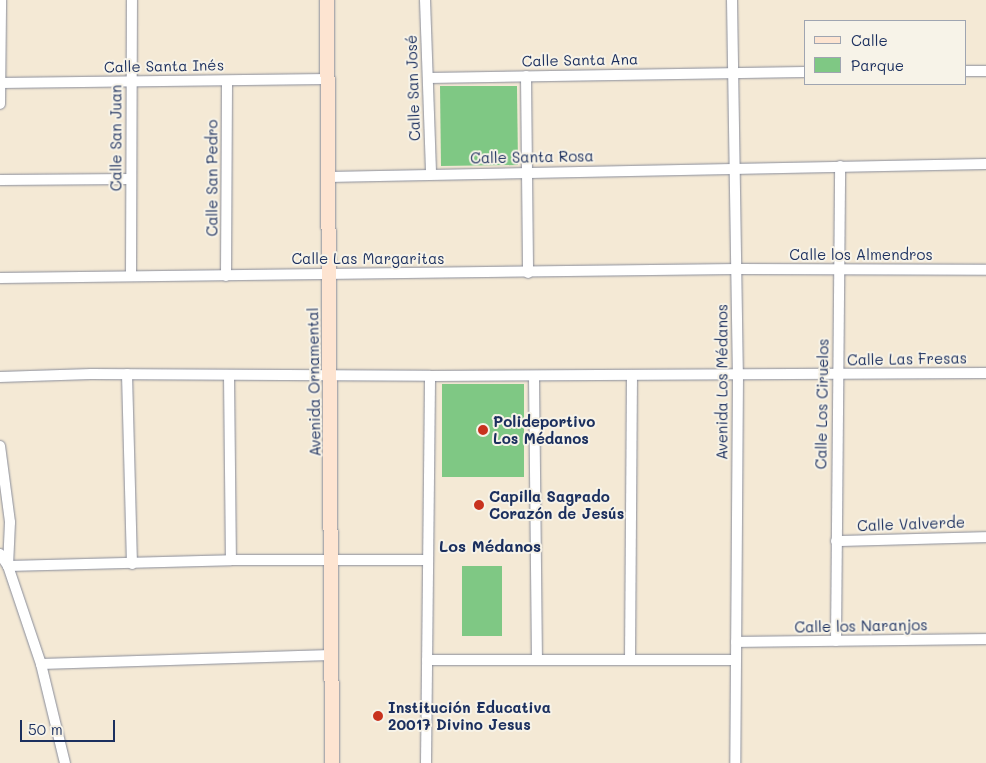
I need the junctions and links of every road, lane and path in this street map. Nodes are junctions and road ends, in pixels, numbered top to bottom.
1 (0, 0) edge
2 (132, 0) edge
3 (327, 0) edge
4 (425, 0) edge
5 (732, 0) edge
6 (966, 71) edge
7 (986, 71) edge
8 (734, 72) junction
9 (804, 72) edge
10 (526, 76) junction
11 (428, 78) junction
12 (328, 79) junction
13 (227, 80) junction
14 (131, 82) junction
15 (0, 83) edge
16 (0, 104) edge
17 (986, 164) edge
18 (840, 166) junction
19 (736, 168) junction
20 (527, 172) junction
21 (431, 174) junction
22 (328, 177) junction
23 (131, 179) junction
24 (0, 180) edge
25 (737, 269) junction
26 (839, 270) junction
27 (986, 270) edge
28 (528, 273) junction
29 (329, 274) junction
30 (131, 276) junction
31 (226, 276) junction
32 (0, 278) edge
33 (986, 373) edge
34 (127, 374) junction
35 (836, 374) junction
36 (229, 375) junction
37 (330, 376) junction
38 (430, 376) junction
39 (534, 376) junction
40 (632, 376) junction
41 (738, 376) junction
42 (0, 377) edge
43 (0, 446) edge
44 (986, 537) edge
45 (836, 541) junction
46 (0, 554) edge
47 (332, 558) junction
48 (231, 560) junction
49 (427, 560) junction
50 (132, 564) junction
51 (8, 566) junction
52 (986, 639) edge
53 (836, 641) junction
54 (736, 642) junction
55 (332, 655) junction
56 (427, 660) junction
57 (537, 660) junction
58 (630, 660) junction
59 (736, 660) junction
60 (41, 664) junction
61 (65, 763) edge
62 (332, 763) edge
63 (426, 763) edge
64 (735, 763) edge

1 - 15 street
2 - 14 street, Calle San Juan
3 - 12 street, Avenida Ornamental
4 - 11 street, Calle San José
5 - 8 street, Avenida Los Médanos
6 - 7 street
8 - 9 street, Calle Santa Ana
8 - 10 street, Calle Santa Ana
8 - 19 street, Avenida Los Médanos
10 - 11 street, Calle Santa Ana
10 - 20 street
11 - 21 street, Calle San José
12 - 13 street, Calle Santa Inés
12 - 22 street, Avenida Ornamental
13 - 14 street, Calle Santa Inés
13 - 31 street, Calle San Pedro
14 - 15 street, Calle Santa Inés
14 - 23 street, Calle San Juan
15 - 16 street
17 - 18 street, Calle Santa Rosa
18 - 19 street, Calle Santa Rosa
18 - 26 street, Calle Los Ciruelos
19 - 20 street, Calle Santa Rosa
19 - 25 street, Avenida Los Médanos
20 - 21 street, Calle Santa Rosa
20 - 28 street
21 - 22 street, Calle Santa Rosa
22 - 29 street, Avenida Ornamental
23 - 24 street
23 - 30 street, Calle San Juan
25 - 26 street, Calle los Almendros
25 - 28 street, Calle Las Margaritas
25 - 41 street, Avenida Los Médanos
26 - 27 street, Calle los Almendros
26 - 35 street, Calle Los Ciruelos
28 - 29 street, Calle Las Margaritas
29 - 31 street, Calle Las Margaritas
29 - 37 street, Avenida Ornamental
30 - 31 street, Calle Las Margaritas
30 - 32 street, Calle Las Margaritas
33 - 35 street, Calle Las Fresas
34 - 36 street, Calle Las Fresas
34 - 42 street, Calle Las Fresas
34 - 50 street
35 - 41 street, Calle Las Fresas
35 - 45 street, Calle Los Ciruelos
36 - 37 street, Calle Las Fresas
36 - 48 street
37 - 38 street, Calle Las Fresas
37 - 47 street, Avenida Ornamental
38 - 39 street, Calle Las Fresas
38 - 49 street
39 - 40 street, Calle Las Fresas
39 - 57 street
40 - 41 street, Calle Las Fresas
40 - 58 street
41 - 54 street, Avenida Los Médanos
43 - 51 street
44 - 45 street, Calle Valverde
45 - 53 street, Calle Los Ciruelos
46 - 51 street
47 - 48 street
47 - 49 street
47 - 55 street, Avenida Ornamental
48 - 50 street
49 - 56 street
50 - 51 street
51 - 60 street
52 - 53 street, Calle los Naranjos
53 - 54 street, Calle los Naranjos
54 - 59 street, Avenida Los Médanos
55 - 60 street
55 - 62 street, Avenida Ornamental
56 - 57 street
56 - 63 street
57 - 58 street
58 - 59 street
59 - 64 street, Avenida Los Médanos
60 - 61 street

